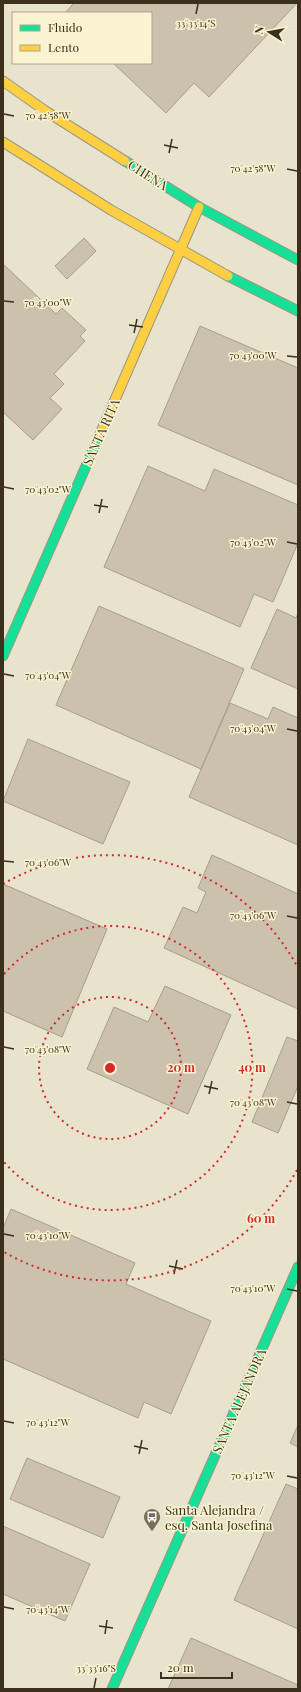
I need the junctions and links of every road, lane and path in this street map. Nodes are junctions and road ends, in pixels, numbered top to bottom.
1 (3, 81) edge
2 (3, 142) edge
3 (199, 207) junction
4 (180, 250) junction
5 (298, 260) edge
6 (298, 311) edge
7 (3, 656) edge
8 (298, 1267) edge
9 (112, 1689) edge

1 - 3 street, CHENA
2 - 4 street
3 - 4 street, SANTA RITA
3 - 5 street, CHENA
4 - 6 street
4 - 7 street, SANTA RITA
8 - 9 street, SANTA ALEJANDRA

